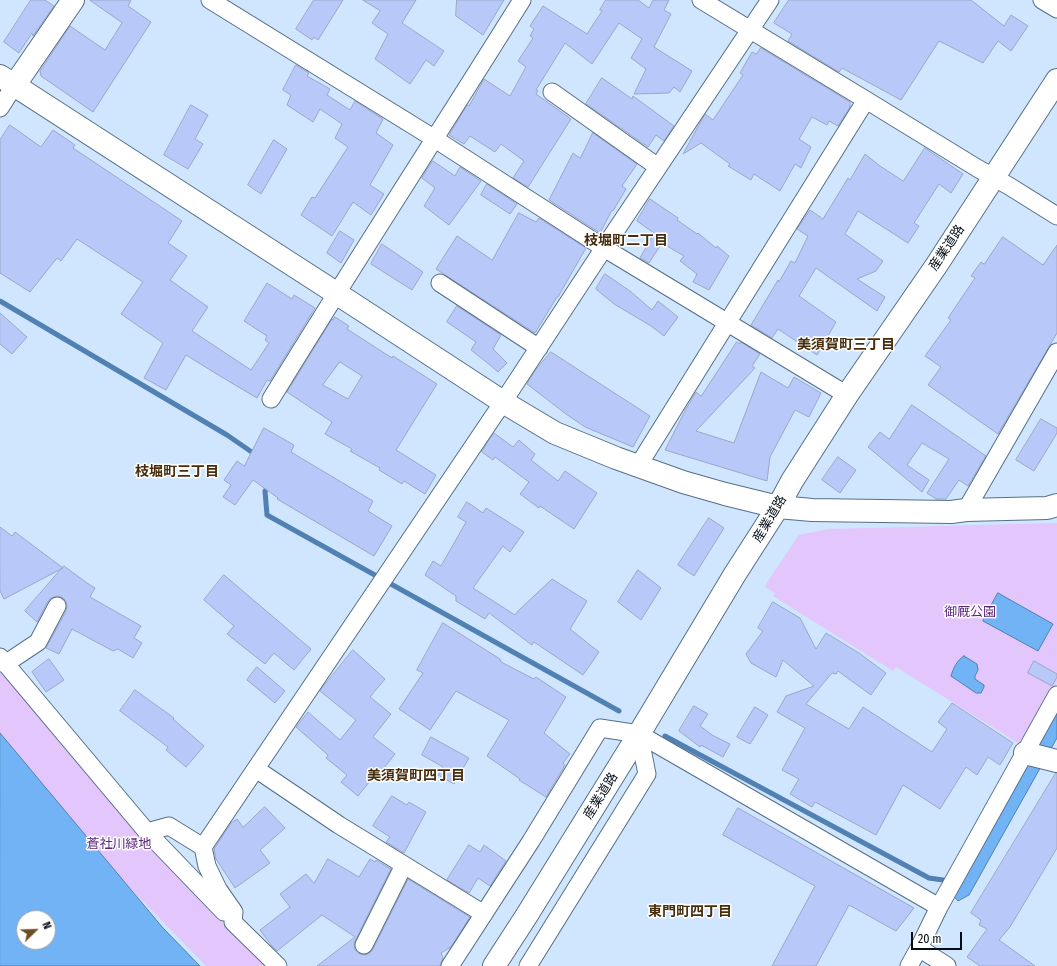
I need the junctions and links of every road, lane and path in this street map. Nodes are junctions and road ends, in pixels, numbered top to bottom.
1 (73, 0) edge
2 (210, 0) edge
3 (522, 0) edge
4 (701, 0) edge
5 (770, 0) edge
6 (1042, 0) edge
7 (1057, 9) edge
8 (750, 30) junction
9 (1057, 80) edge
10 (7, 81) edge
11 (552, 92) dead end
12 (866, 100) junction
13 (0, 108) edge
14 (435, 139) junction
15 (658, 167) junction
16 (994, 178) junction
17 (1057, 216) edge
18 (604, 248) junction
19 (440, 282) dead end
20 (336, 293) junction
21 (727, 323) junction
22 (539, 348) junction
23 (1057, 352) edge
24 (847, 395) junction
25 (272, 399) dead end
26 (503, 402) junction
27 (638, 466) junction
28 (1057, 505) edge
29 (778, 508) junction
30 (966, 510) junction
31 (58, 606) dead end
32 (3, 660) edge
33 (1057, 695) edge
34 (639, 734) junction
35 (1025, 753) junction
36 (1057, 761) edge
37 (256, 769) junction
38 (147, 832) junction
39 (203, 847) junction
40 (404, 865) junction
41 (939, 907) junction
42 (484, 914) junction
43 (233, 922) junction
44 (364, 945) dead end
45 (919, 948) junction
46 (278, 966) edge
47 (450, 966) edge
48 (494, 966) edge
49 (528, 966) edge
50 (909, 966) edge
51 (947, 966) edge

1 - 10 street
2 - 14 street
3 - 14 street
4 - 8 street
5 - 8 street
6 - 7 street
8 - 12 street
8 - 15 street
9 - 16 street, 産業道路
10 - 13 street
10 - 20 street
11 - 15 street
12 - 16 street
12 - 21 street
14 - 18 street
14 - 20 street
15 - 18 street
16 - 17 street
16 - 24 street, 産業道路
18 - 21 street
18 - 22 street
19 - 22 street
20 - 25 street
20 - 26 street
21 - 24 street
21 - 27 street
22 - 26 street
23 - 30 street
24 - 29 street, 産業道路
26 - 27 street
26 - 37 street
27 - 29 street
28 - 30 street
29 - 30 street
29 - 34 street, 産業道路
31 - 32 street
32 - 38 street
33 - 35 street
34 - 41 street
34 - 42 street
34 - 48 street, 産業道路
34 - 49 street
35 - 36 street
35 - 41 street
37 - 39 street
37 - 40 street
38 - 39 street
38 - 43 street
39 - 43 street
40 - 42 street
40 - 44 street
41 - 45 street
42 - 47 street
43 - 46 street
45 - 50 street
45 - 51 street

